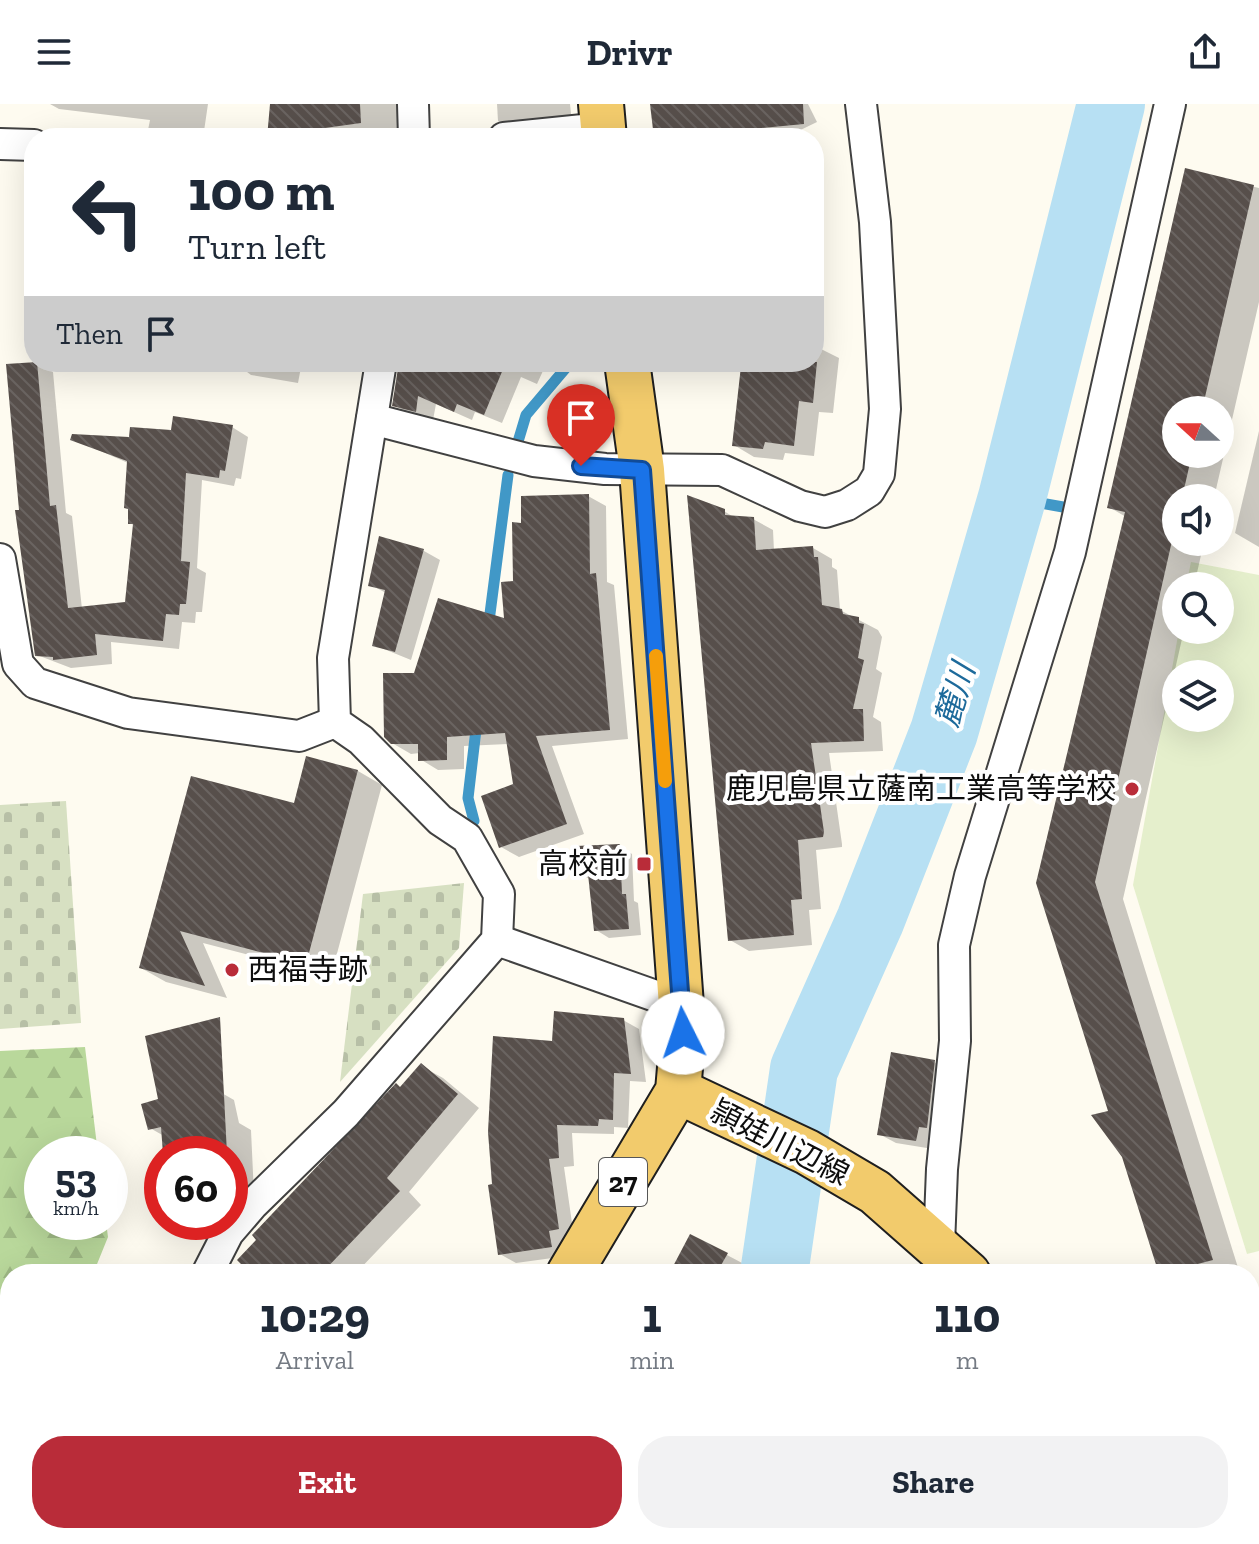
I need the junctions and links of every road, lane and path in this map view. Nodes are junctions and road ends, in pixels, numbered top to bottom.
1 (413, 104) edge
2 (861, 104) edge
3 (1170, 104) edge
4 (603, 123) edge
5 (414, 128) edge
6 (570, 128) edge
7 (0, 144) edge
8 (24, 145) edge
9 (379, 372) edge
10 (628, 372) edge
11 (372, 419) junction
12 (642, 470) junction
13 (0, 559) edge
14 (335, 722) junction
15 (497, 940) junction
16 (681, 1005) junction
17 (678, 1091) junction
18 (953, 1259) edge
19 (212, 1264) edge
20 (575, 1264) edge

1 - 5 street
2 - 12 street
3 - 18 street
4 - 6 street
7 - 8 street
9 - 11 street
10 - 12 main road
11 - 12 street
11 - 14 street
12 - 16 main road
13 - 14 street
14 - 15 street
15 - 16 street
15 - 19 street
16 - 17 main road
17 - 18 main road, 頴娃川辺線
17 - 20 main road, 頴娃川辺線 / 27

